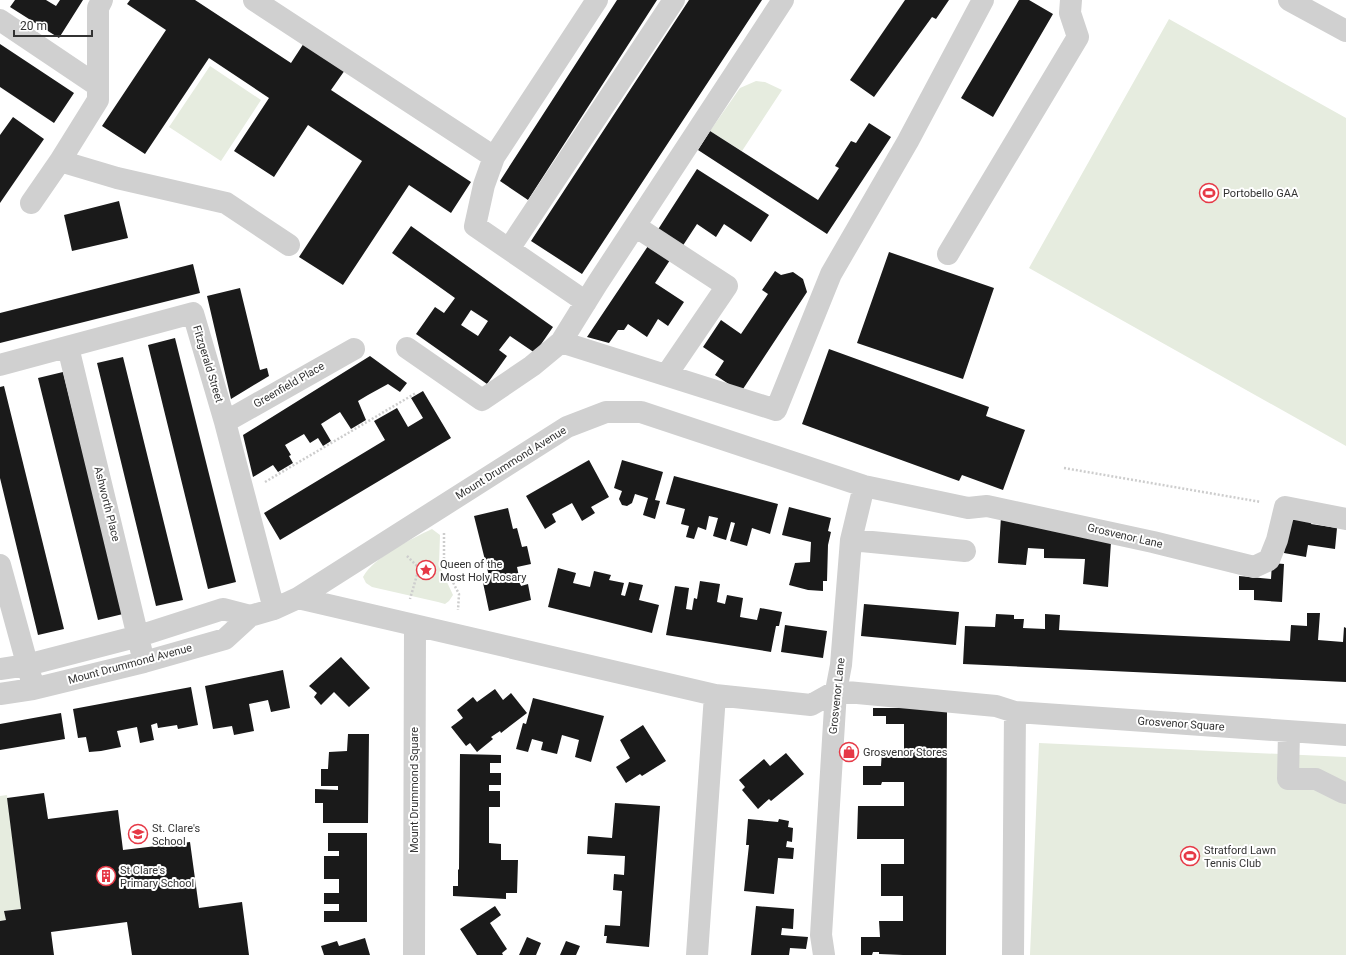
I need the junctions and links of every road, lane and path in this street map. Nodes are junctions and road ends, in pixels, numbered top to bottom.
1 (102, 0) edge
2 (254, 0) edge
3 (597, 0) edge
4 (674, 0) edge
5 (784, 0) edge
6 (983, 0) edge
7 (1071, 0) edge
8 (1289, 0) edge
9 (0, 20) edge
10 (1344, 26) edge
11 (98, 86) junction
12 (494, 157) junction
13 (60, 161) junction
14 (31, 203) dead end
15 (635, 226) junction
16 (289, 245) dead end
17 (509, 249) junction
18 (948, 254) dead end
19 (586, 302) junction
20 (561, 342) junction
21 (68, 347) junction
22 (407, 348) dead end
23 (354, 349) dead end
24 (0, 364) edge
25 (667, 374) junction
26 (416, 393) dead end
27 (225, 422) junction
28 (1064, 468) dead end
29 (839, 478) joint
30 (263, 484) dead end
31 (864, 486) junction
32 (1266, 503) dead end
33 (436, 510) junction
34 (1346, 519) edge
35 (851, 540) junction
36 (402, 551) dead end
37 (965, 551) dead end
38 (0, 565) edge
39 (298, 598) junction
40 (274, 609) junction
41 (250, 616) junction
42 (415, 626) junction
43 (455, 635) junction
44 (139, 636) junction
45 (144, 662) junction
46 (27, 665) junction
47 (0, 669) edge
48 (34, 689) junction
49 (836, 690) junction
50 (0, 694) edge
51 (715, 695) junction
52 (1015, 712) junction
53 (1289, 732) junction
54 (1346, 735) edge
55 (1346, 793) edge
56 (414, 955) edge
57 (697, 955) edge
58 (824, 955) edge
59 (1013, 955) edge

1 - 11 street
2 - 12 street
3 - 12 street
4 - 17 street
5 - 15 street
6 - 25 street
7 - 18 street
8 - 10 street
9 - 11 street
11 - 13 street
12 - 17 street
13 - 14 street
13 - 16 street
15 - 19 street
15 - 25 street
17 - 19 street
19 - 20 street
20 - 22 street
20 - 25 street
21 - 24 street, Fitzgerald Street
21 - 27 street, Fitzgerald Street
21 - 44 street, Ashworth Place
23 - 27 street, Greenfield Place
26 - 30 path
27 - 40 street, Fitzgerald Street
28 - 32 path
29 - 31 street, Grosvenor Lane
29 - 33 street, Mount Drummond Avenue
31 - 34 street, Grosvenor Lane
31 - 35 street, Grosvenor Lane
33 - 39 street, Mount Drummond Avenue
33 - 43 path
35 - 37 street
35 - 49 street, Grosvenor Lane
36 - 42 path
38 - 46 street
39 - 40 street, Mount Drummond Avenue
39 - 42 street
40 - 41 street, Mount Drummond Avenue
41 - 44 street
41 - 45 street, Mount Drummond Avenue
42 - 43 street
42 - 56 street, Mount Drummond Square
43 - 51 street
44 - 45 street, Ashworth Place
44 - 46 street
45 - 48 street, Mount Drummond Avenue
46 - 47 street
46 - 48 street
48 - 50 street, Mount Drummond Avenue
49 - 51 street
49 - 52 street, Grosvenor Square
49 - 58 street, Grosvenor Lane
51 - 57 street
52 - 53 street, Grosvenor Square
52 - 59 street
53 - 54 street, Grosvenor Square
53 - 55 street

